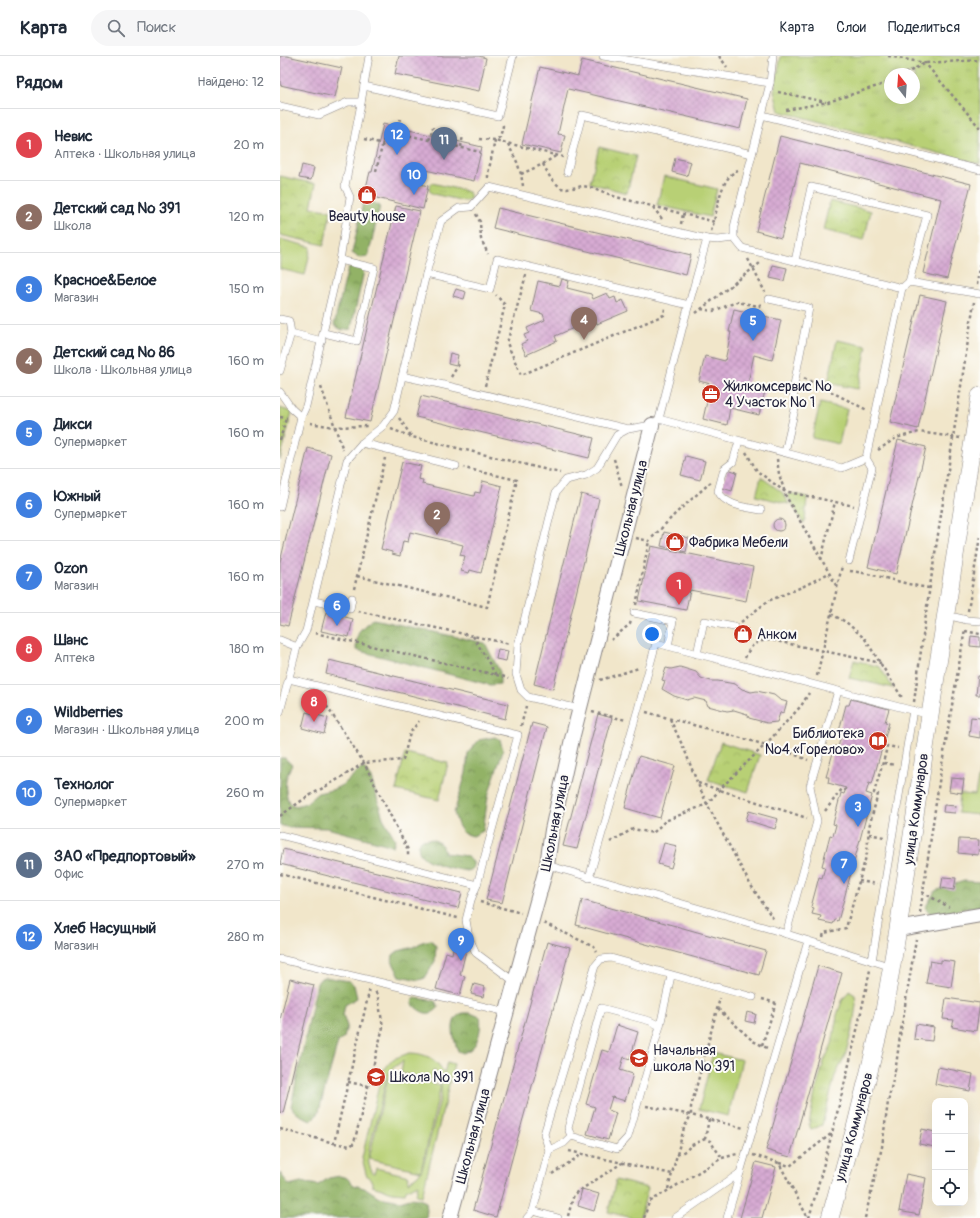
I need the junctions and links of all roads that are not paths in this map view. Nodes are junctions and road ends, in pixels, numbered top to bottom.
1 (514, 56) edge
2 (603, 56) edge
3 (774, 56) edge
4 (367, 57) edge
5 (770, 83) junction
6 (364, 86) junction
7 (361, 102) junction
8 (280, 106) edge
9 (762, 115) junction
10 (752, 154) junction
11 (980, 170) edge
12 (567, 172) dead end
13 (734, 238) junction
14 (707, 239) junction
15 (340, 260) junction
16 (795, 261) junction
17 (426, 274) junction
18 (909, 282) junction
19 (902, 288) junction
20 (978, 293) edge
21 (769, 299) road end
22 (689, 305) junction
23 (280, 319) edge
24 (291, 333) junction
25 (324, 333) junction
26 (322, 341) junction
27 (280, 371) edge
28 (402, 376) junction
29 (280, 392) edge
30 (980, 396) edge
31 (301, 419) junction
32 (655, 422) junction
33 (628, 429) junction
34 (977, 430) edge
35 (739, 441) junction
36 (362, 443) junction
37 (782, 451) junction
38 (866, 458) junction
39 (456, 466) road end
40 (280, 507) edge
41 (761, 510) dead end
42 (849, 561) road end
43 (352, 598) road end
44 (314, 601) junction
45 (634, 613) road end
46 (946, 615) junction
47 (980, 622) edge
48 (734, 627) road end
49 (280, 640) edge
50 (668, 646) junction
51 (297, 647) junction
52 (697, 654) junction
53 (289, 678) junction
54 (838, 691) junction
55 (580, 709) junction
56 (911, 710) junction
57 (280, 712) edge
58 (930, 715) junction
59 (280, 835) edge
60 (547, 865) junction
61 (589, 878) junction
62 (477, 885) junction
63 (980, 915) edge
64 (898, 929) junction
65 (786, 934) junction
66 (808, 941) junction
67 (280, 960) edge
68 (872, 961) junction
69 (892, 967) junction
70 (671, 976) junction
71 (516, 982) junction
72 (753, 997) road end
73 (507, 1012) junction
74 (660, 1026) junction
75 (571, 1136) junction
76 (549, 1150) junction
77 (740, 1173) junction
78 (533, 1211) junction
79 (450, 1218) edge
80 (528, 1218) edge
81 (558, 1218) edge
82 (675, 1218) edge
83 (727, 1218) edge
84 (830, 1218) edge

1 - 6 lane
2 - 5 lane
3 - 5 lane
4 - 6 lane
5 - 9 lane
6 - 7 lane
7 - 8 lane
7 - 15 lane
9 - 10 lane
9 - 11 lane
10 - 12 lane
10 - 13 lane
13 - 14 lane
13 - 16 lane
14 - 17 lane
14 - 22 lane
15 - 25 lane
15 - 25 lane
16 - 18 lane
16 - 19 lane
17 - 22 lane
17 - 28 lane
18 - 19 lane
18 - 20 lane
19 - 38 lane
21 - 37 lane
22 - 32 lane
23 - 24 lane
24 - 26 lane
24 - 27 lane
25 - 26 lane
26 - 31 lane
28 - 33 lane
28 - 36 lane
29 - 31 lane
30 - 34 street, улица Коммунаров
31 - 40 lane
32 - 33 lane
32 - 35 lane
32 - 55 street, Школьная улица
33 - 55 lane
34 - 46 street, улица Коммунаров
35 - 37 lane
35 - 41 lane
36 - 39 lane
36 - 44 lane
37 - 38 lane
38 - 42 lane
43 - 44 lane
44 - 51 lane
45 - 50 lane
46 - 47 lane
46 - 58 street, улица Коммунаров
48 - 52 lane
49 - 51 lane
50 - 52 lane
50 - 61 lane
51 - 53 lane
52 - 54 lane
53 - 57 lane
53 - 62 lane
54 - 56 lane
54 - 65 lane
55 - 60 street, Школьная улица
56 - 58 lane
56 - 68 lane
58 - 64 street, улица Коммунаров
59 - 62 lane
60 - 61 lane
60 - 71 street, Школьная улица
61 - 65 lane
62 - 71 lane
63 - 64 street
64 - 69 street, улица Коммунаров
65 - 66 lane
66 - 68 lane
66 - 77 lane
67 - 73 lane
68 - 69 lane
69 - 84 street, улица Коммунаров
70 - 72 lane
70 - 74 lane
70 - 76 lane
71 - 73 street, Школьная улица
73 - 79 street, Школьная улица
74 - 75 lane
74 - 75 lane
75 - 76 lane
76 - 78 lane
77 - 82 lane
77 - 83 lane
78 - 80 lane
78 - 81 lane

